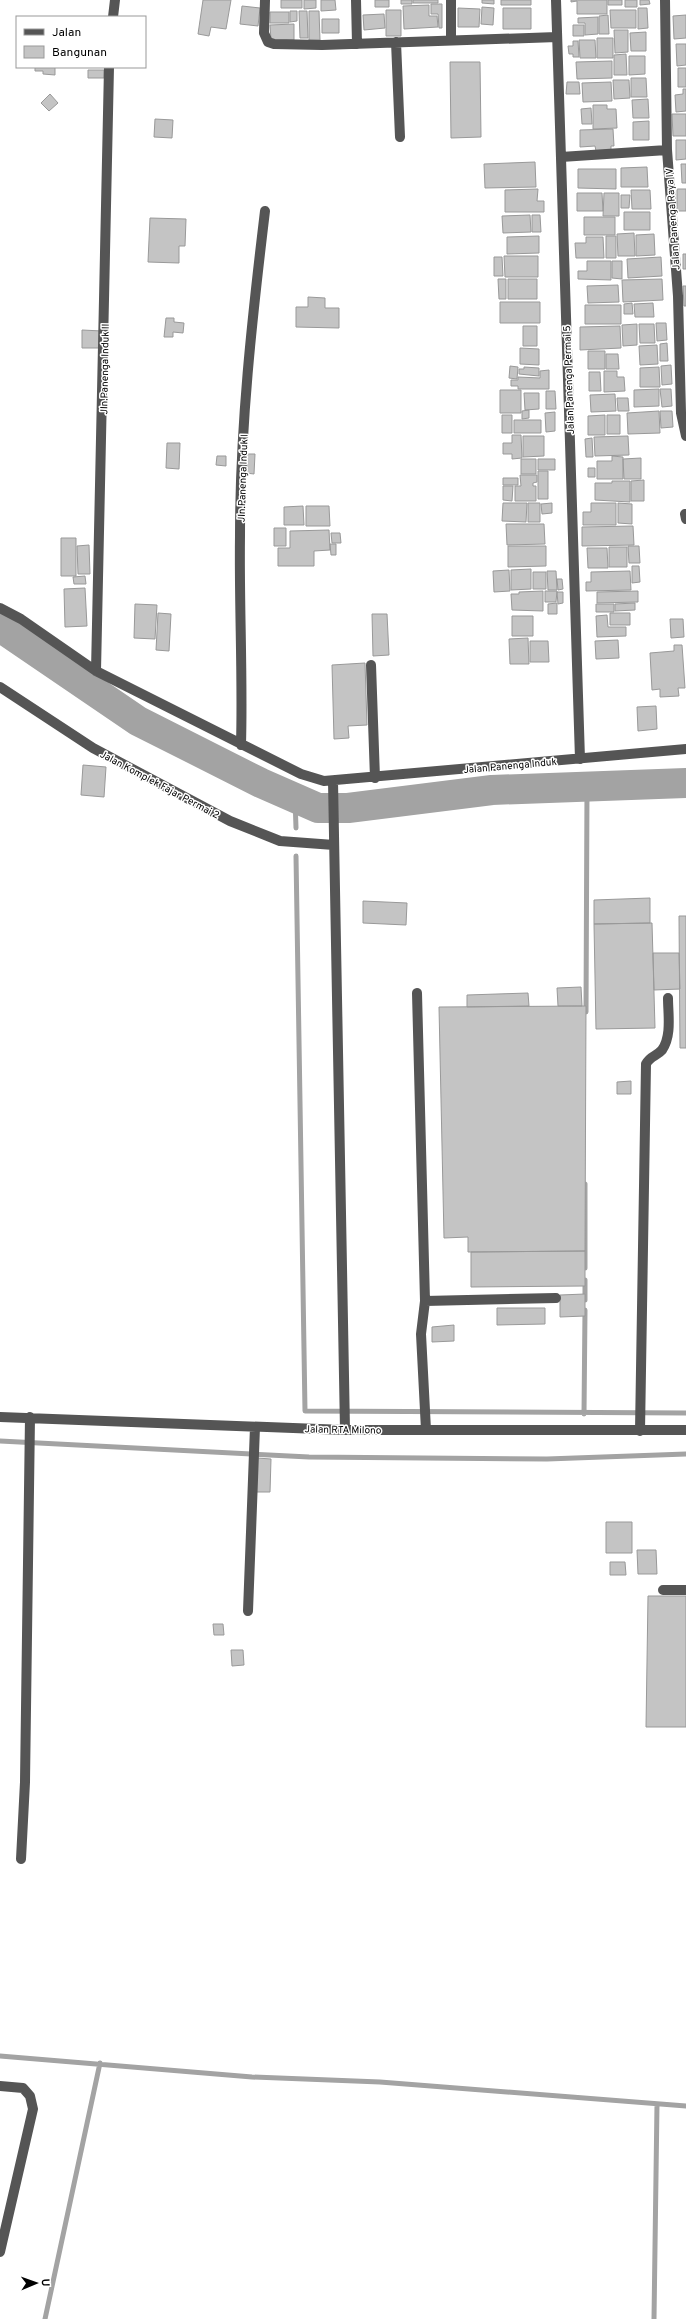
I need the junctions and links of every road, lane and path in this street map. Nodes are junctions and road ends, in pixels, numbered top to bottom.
1 (115, 0) edge
2 (265, 0) edge
3 (356, 0) edge
4 (451, 0) edge
5 (556, 0) edge
6 (665, 0) edge
7 (113, 16) edge
8 (557, 36) junction
9 (451, 39) junction
10 (396, 42) junction
11 (357, 44) junction
12 (109, 68) edge
13 (400, 137) dead end
14 (667, 150) junction
15 (561, 157) junction
16 (265, 211) dead end
17 (686, 436) edge
18 (686, 514) edge
19 (686, 519) edge
20 (0, 608) edge
21 (371, 665) dead end
22 (96, 671) junction
23 (0, 687) edge
24 (241, 745) junction
25 (686, 750) edge
26 (580, 759) junction
27 (375, 778) junction
28 (333, 782) junction
29 (334, 845) junction
30 (417, 993) dead end
31 (668, 998) dead end
32 (556, 1298) dead end
33 (425, 1301) junction
34 (0, 1416) edge
35 (30, 1417) junction
36 (255, 1427) junction
37 (345, 1430) junction
38 (426, 1430) junction
39 (686, 1430) edge
40 (640, 1431) junction
41 (664, 1590) dead end
42 (686, 1590) edge
43 (248, 1611) dead end
44 (22, 1859) dead end
45 (0, 2086) edge
46 (0, 2252) edge

1 - 7 street
2 - 11 street
3 - 11 street
4 - 9 street
5 - 8 street, Jalan Panenga Permai 5
6 - 14 street, Jalan Panenga Raya IV
8 - 9 street
8 - 15 street, Jalan Panenga Permai 5
9 - 10 street
10 - 11 street
10 - 13 street
12 - 22 street, Jln.Panenga Induk II
14 - 15 street
14 - 17 street, Jalan Panenga Raya IV
15 - 26 street, Jalan Panenga Permai 5
16 - 24 street, Jln.Panenga Induk I
18 - 19 street
20 - 22 street, Jalan Panenga Induk
21 - 27 street
22 - 24 street, Jalan Panenga Induk
23 - 29 street, Jalan Komplek Fajar Permai 2
24 - 28 street, Jalan Panenga Induk
25 - 26 street, Jalan Panenga Induk
26 - 27 street, Jalan Panenga Induk
27 - 28 street, Jalan Panenga Induk
28 - 29 street
29 - 37 street
30 - 33 street
31 - 40 street
32 - 33 street
33 - 38 street
34 - 35 street, Jalan RTA Milono
35 - 36 street, Jalan RTA Milono
35 - 44 street
36 - 37 street, Jalan RTA Milono
36 - 43 street
37 - 38 street, Jalan RTA Milono
38 - 40 street, Jalan RTA Milono
39 - 40 street, Jalan RTA Milono
41 - 42 street
45 - 46 street

